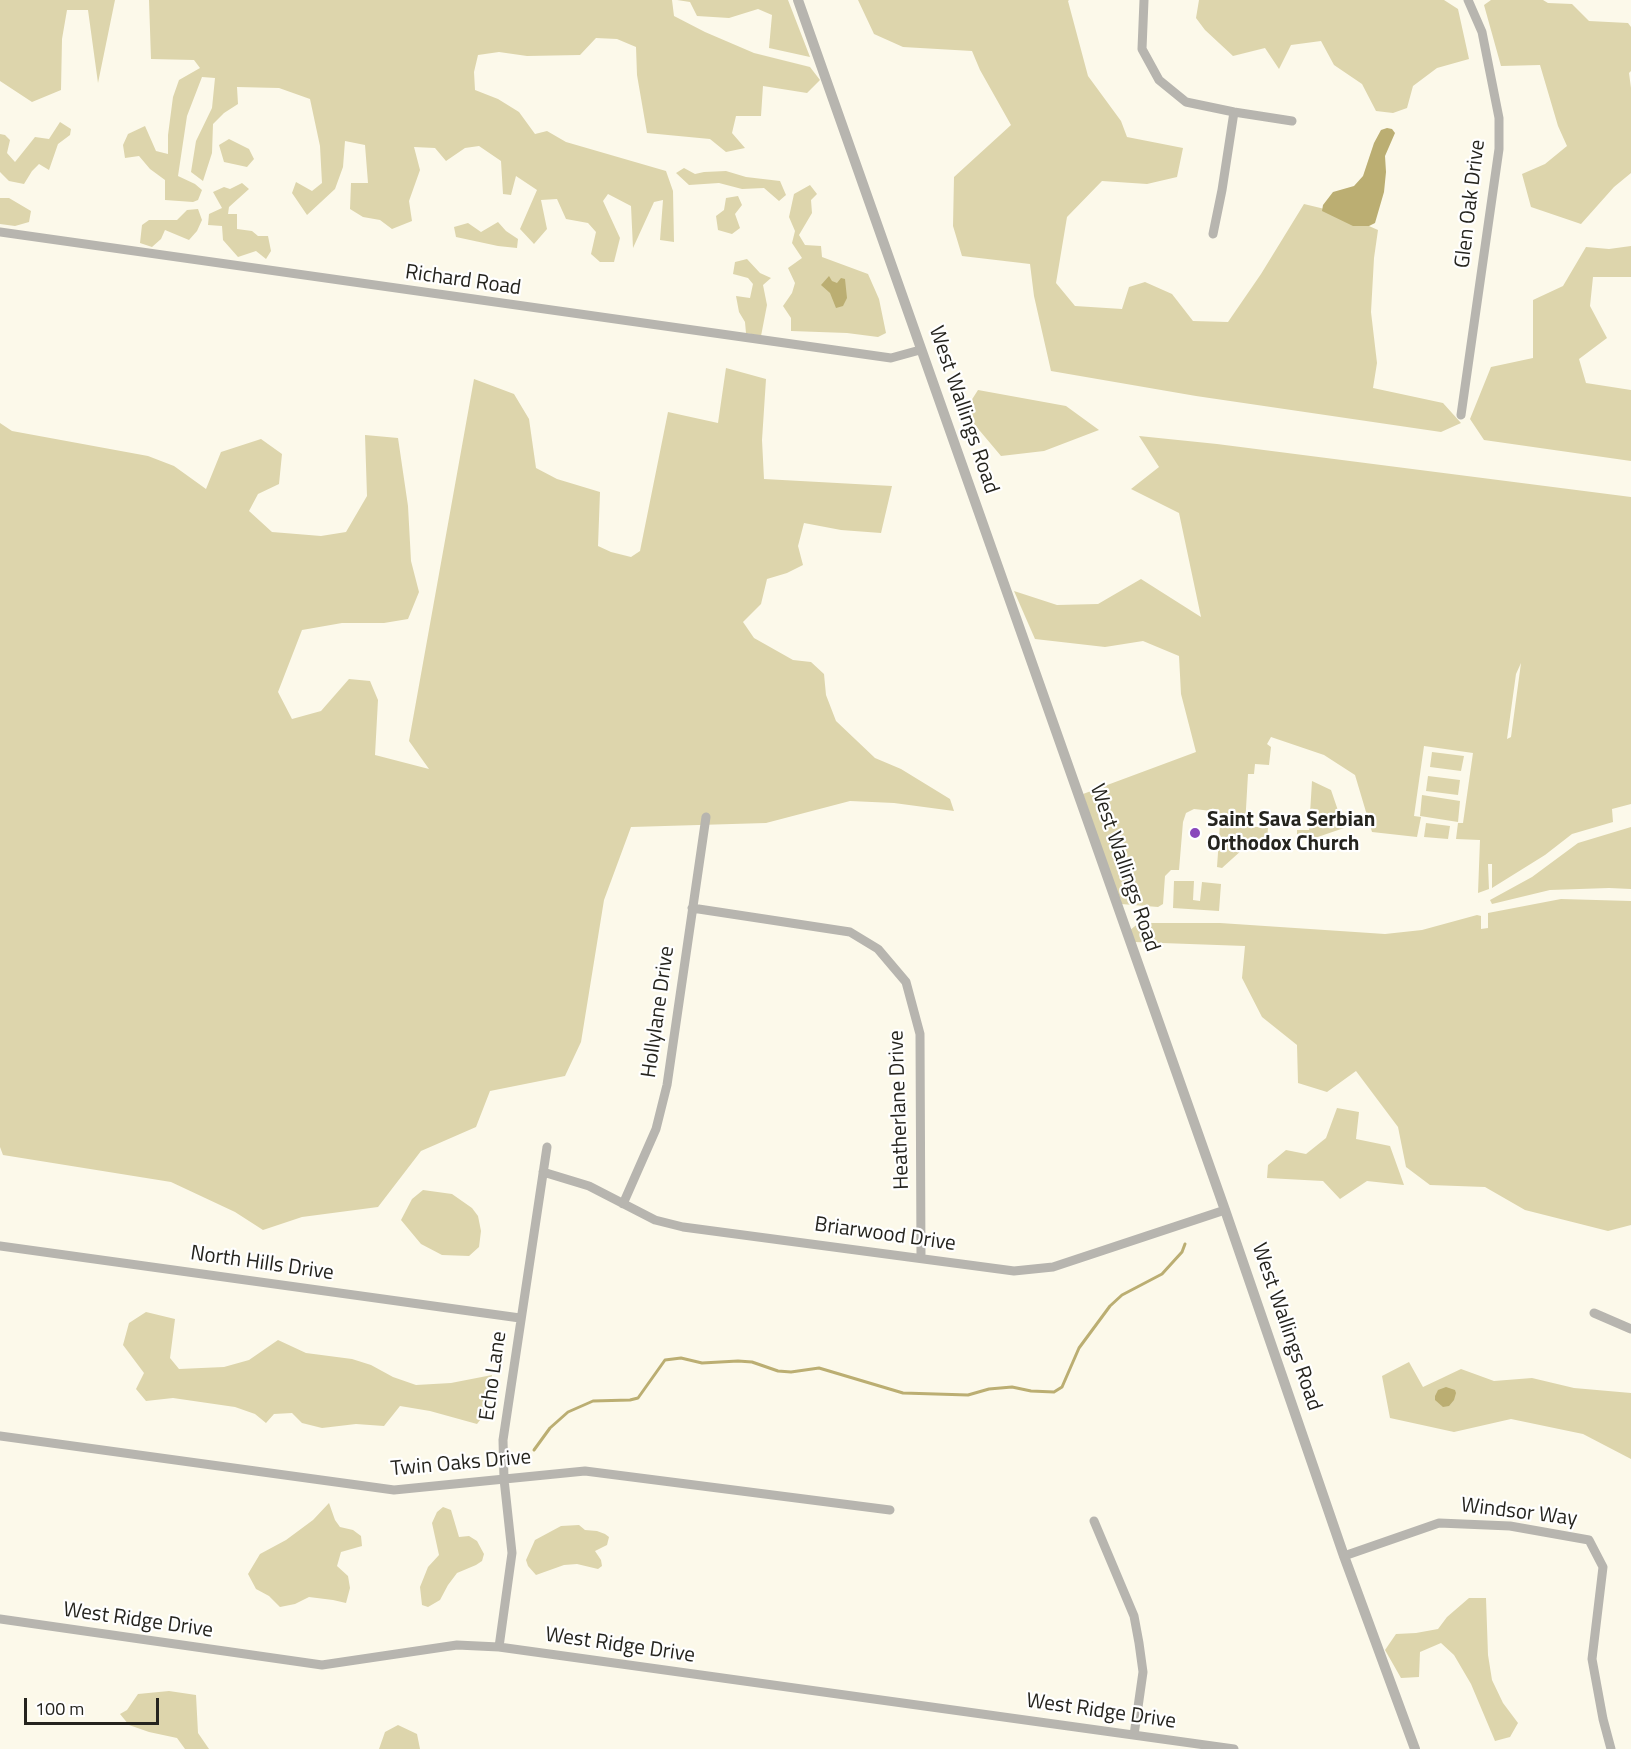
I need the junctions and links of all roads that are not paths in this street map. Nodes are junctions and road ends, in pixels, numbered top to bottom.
1 (798, 0) edge
2 (1144, 0) edge
3 (1468, 0) edge
4 (1234, 112) junction
5 (1292, 121) dead end
6 (0, 232) edge
7 (1213, 234) dead end
8 (920, 350) junction
9 (1461, 415) dead end
10 (706, 817) dead end
11 (692, 908) junction
12 (547, 1147) dead end
13 (543, 1172) junction
14 (623, 1204) junction
15 (1225, 1210) junction
16 (0, 1246) edge
17 (921, 1258) junction
18 (1594, 1313) dead end
19 (520, 1318) junction
20 (1631, 1329) edge
21 (0, 1436) edge
22 (504, 1479) junction
23 (890, 1510) dead end
24 (1094, 1521) dead end
25 (1344, 1556) junction
26 (0, 1619) edge
27 (499, 1647) junction
28 (1134, 1735) junction
29 (1234, 1749) edge
30 (1414, 1749) edge
31 (1611, 1749) edge

1 - 8 street, West Wallings Road
2 - 4 street
3 - 9 street, Glen Oak Drive
4 - 5 street
4 - 7 street
6 - 8 street, Richard Road
8 - 15 street, West Wallings Road
10 - 11 street, Hollylane Drive
11 - 14 street, Hollylane Drive
11 - 17 street, Heatherlane Drive
12 - 13 street, Echo Lane
13 - 14 street, Briarwood Drive
13 - 19 street, Echo Lane
14 - 17 street, Briarwood Drive
15 - 17 street, Briarwood Drive
15 - 25 street, West Wallings Road
16 - 19 street, North Hills Drive
18 - 20 street
19 - 22 street, Echo Lane
21 - 22 street, Twin Oaks Drive
22 - 23 street, Twin Oaks Drive
22 - 27 street, Echo Lane
24 - 28 street
25 - 30 street, West Wallings Road
25 - 31 street, Windsor Way
26 - 27 street, West Ridge Drive
27 - 28 street, West Ridge Drive
28 - 29 street, West Ridge Drive

